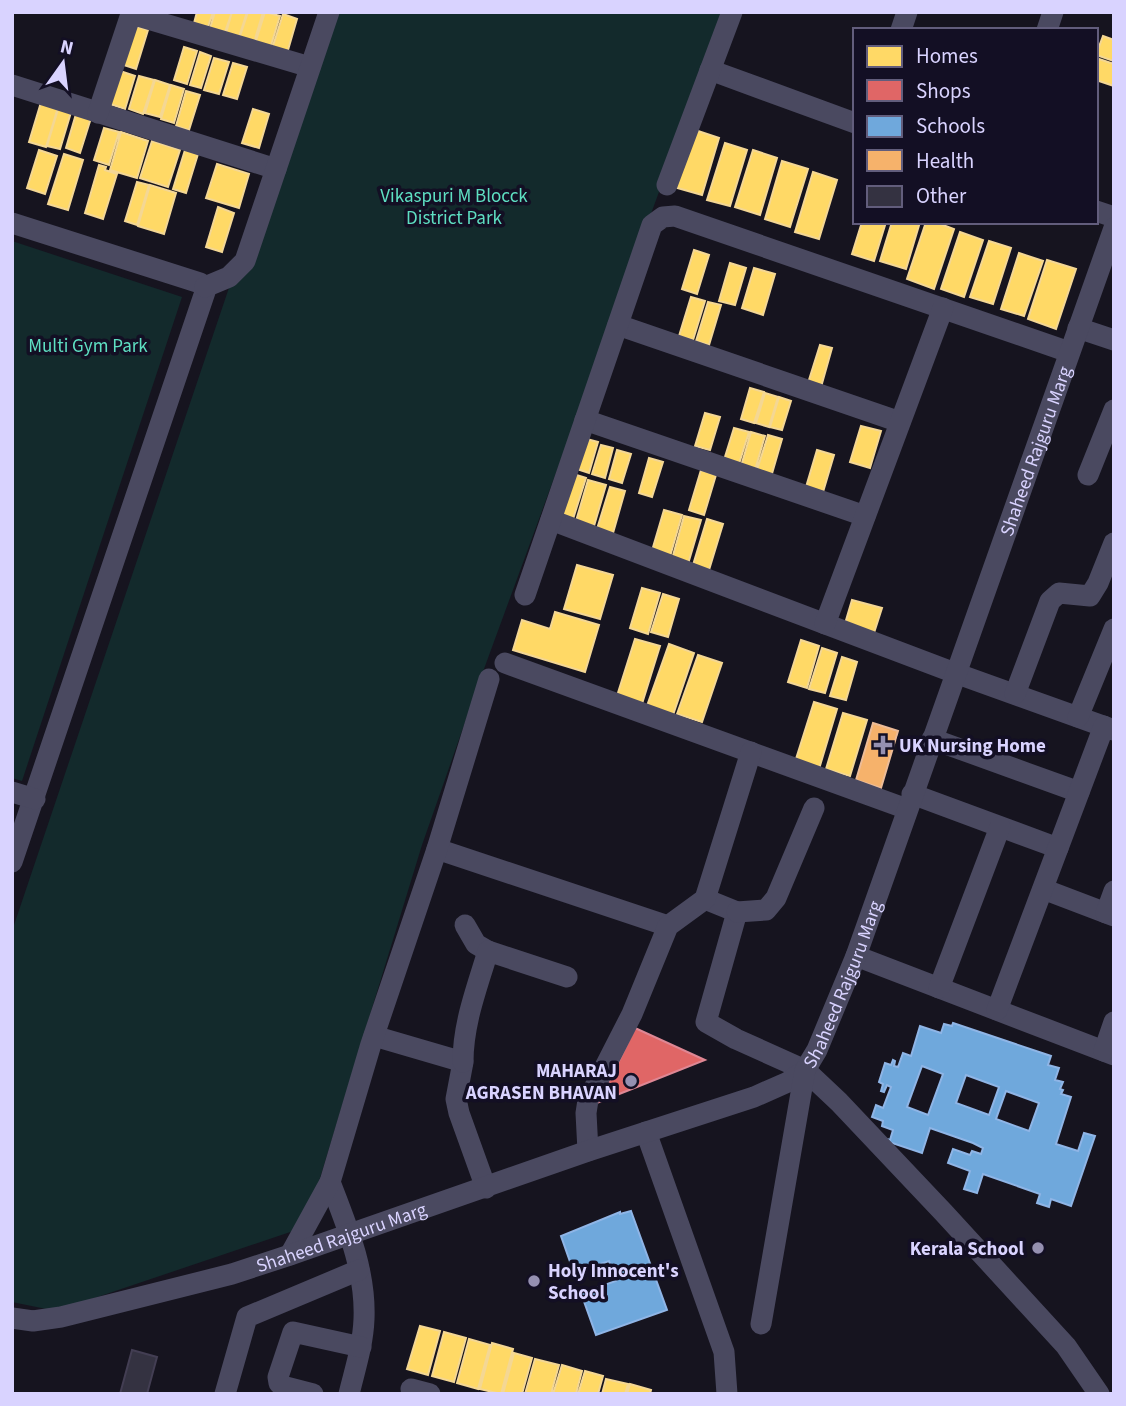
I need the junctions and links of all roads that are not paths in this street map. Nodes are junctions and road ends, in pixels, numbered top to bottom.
1 (329, 12) edge
2 (732, 12) edge
3 (131, 13) edge
4 (310, 67) junction
5 (710, 70) junction
6 (12, 85) edge
7 (99, 113) junction
8 (853, 122) edge
9 (276, 169) junction
10 (667, 185) dead end
11 (12, 223) edge
12 (1114, 228) edge
13 (205, 287) junction
14 (943, 308) junction
15 (618, 325) junction
16 (1078, 328) junction
17 (1114, 340) edge
18 (1069, 352) junction
19 (1114, 410) edge
20 (585, 420) junction
21 (900, 422) junction
22 (1088, 475) dead end
23 (865, 516) junction
24 (551, 520) junction
25 (1114, 543) edge
26 (525, 595) dead end
27 (825, 624) junction
28 (1114, 629) edge
29 (505, 663) dead end
30 (956, 673) junction
31 (489, 679) dead end
32 (1015, 694) junction
33 (1078, 717) junction
34 (1109, 728) edge
35 (932, 739) junction
36 (751, 752) junction
37 (12, 792) edge
38 (1079, 792) junction
39 (35, 799) junction
40 (909, 801) junction
41 (814, 808) dead end
42 (1000, 827) junction
43 (1058, 848) junction
44 (437, 849) junction
45 (12, 862) edge
46 (1043, 889) junction
47 (1114, 891) edge
48 (705, 899) junction
49 (737, 912) junction
50 (1110, 914) edge
51 (465, 925) dead end
52 (668, 926) junction
53 (488, 951) junction
54 (856, 956) junction
55 (567, 977) dead end
56 (939, 988) junction
57 (997, 1010) junction
58 (1114, 1022) edge
59 (374, 1036) junction
60 (1109, 1053) edge
61 (463, 1062) junction
62 (805, 1070) junction
63 (646, 1132) junction
64 (588, 1151) junction
65 (330, 1182) junction
66 (486, 1188) junction
67 (351, 1236) junction
68 (290, 1255) junction
69 (359, 1270) junction
70 (12, 1318) edge
71 (761, 1324) dead end
72 (361, 1347) junction
73 (225, 1394) edge
74 (313, 1394) edge
75 (349, 1394) edge
76 (727, 1394) edge
77 (1099, 1394) edge

1 - 4 street
2 - 5 street
3 - 4 street
3 - 7 street
4 - 9 street
5 - 8 street
5 - 10 street
6 - 7 street
7 - 9 street
9 - 13 street
11 - 13 street
12 - 16 street, Shaheed Rajguru Marg
13 - 39 street
14 - 15 street
14 - 18 street
14 - 21 street
15 - 20 street
15 - 21 street
16 - 17 street
16 - 18 street, Shaheed Rajguru Marg
18 - 30 street, Shaheed Rajguru Marg
19 - 22 street
20 - 23 street
20 - 24 street
21 - 23 street
23 - 27 street
24 - 26 street
24 - 27 street
25 - 32 street
27 - 30 street
28 - 33 street
29 - 36 street
30 - 32 street
30 - 35 street, Shaheed Rajguru Marg
31 - 44 street
32 - 33 street
33 - 34 street
34 - 38 street
35 - 38 street
35 - 40 street, Shaheed Rajguru Marg
36 - 40 street
36 - 48 street
37 - 39 street
38 - 43 street
39 - 45 street
40 - 42 street
40 - 54 street, Shaheed Rajguru Marg
41 - 49 street
42 - 43 street
42 - 56 street
43 - 46 street
44 - 52 street
44 - 59 street
46 - 50 street
46 - 57 street
47 - 50 street
48 - 49 street
48 - 52 street
49 - 62 street
51 - 53 street
52 - 64 street
53 - 55 street
53 - 61 street
54 - 56 street
54 - 62 street, Shaheed Rajguru Marg
56 - 57 street
57 - 60 street
58 - 60 street
59 - 61 street
59 - 65 street
61 - 66 street
62 - 63 street, Shaheed Rajguru Marg
62 - 71 street
62 - 77 street
63 - 64 street, Shaheed Rajguru Marg
63 - 76 street
64 - 66 street, Shaheed Rajguru Marg
65 - 67 street
65 - 68 street
66 - 67 street, Shaheed Rajguru Marg
67 - 68 street, Shaheed Rajguru Marg
67 - 69 street
68 - 70 street, Shaheed Rajguru Marg
69 - 72 street
69 - 73 street
72 - 74 street
72 - 75 street

